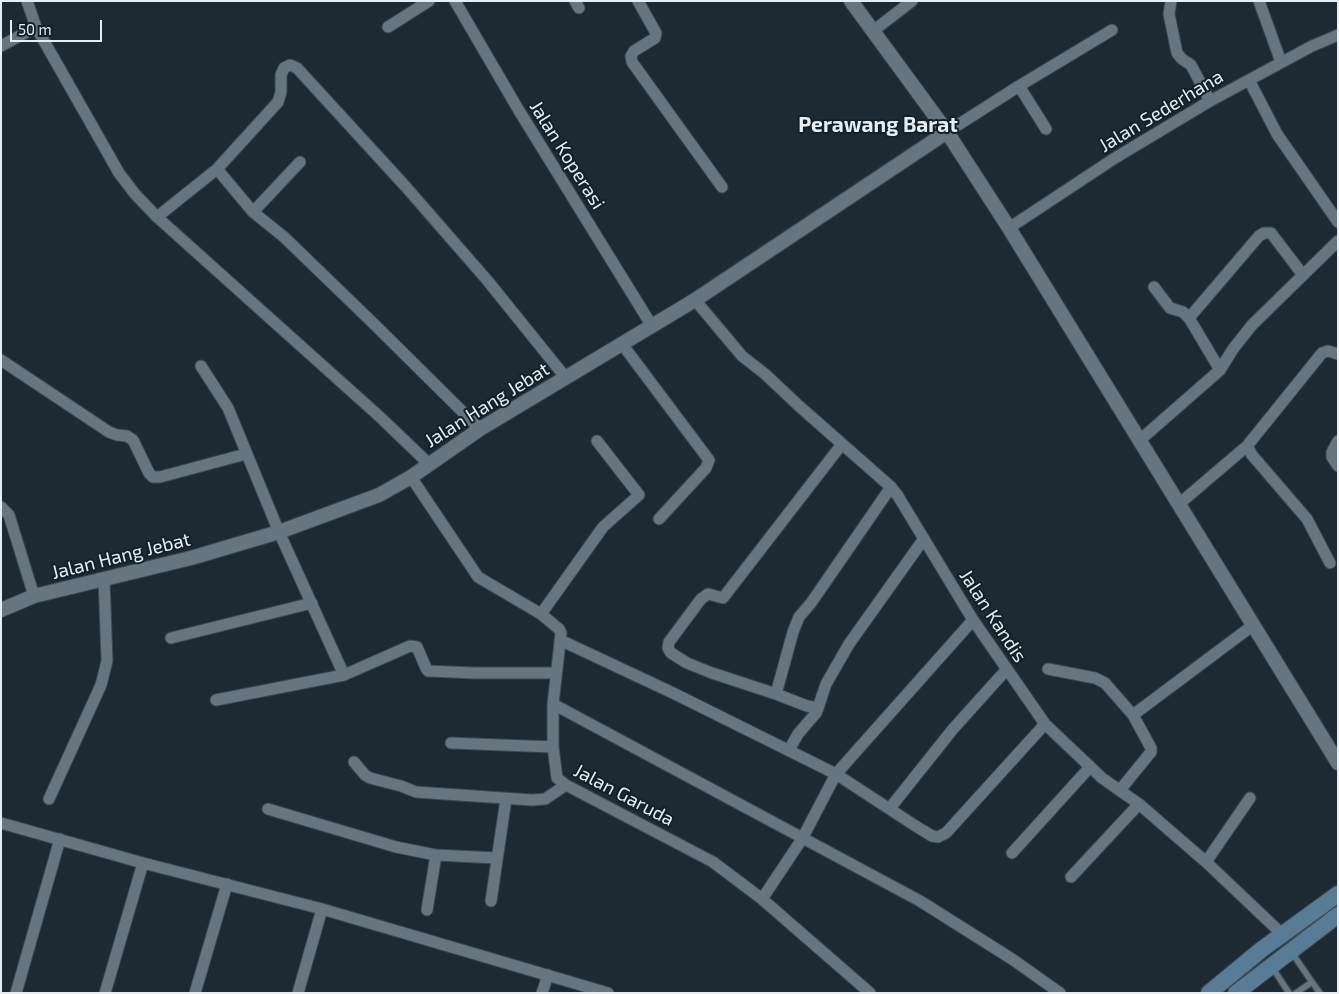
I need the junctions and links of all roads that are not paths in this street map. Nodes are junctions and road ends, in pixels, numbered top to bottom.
1 (27, 1) edge
2 (429, 1) edge
3 (455, 1) edge
4 (638, 1) edge
5 (851, 1) edge
6 (912, 1) edge
7 (1171, 1) edge
8 (1259, 1) edge
9 (36, 27) junction
10 (388, 27) dead end
11 (1112, 30) dead end
12 (873, 31) junction
13 (1338, 35) edge
14 (1, 46) edge
15 (1281, 62) junction
16 (1250, 80) junction
17 (1019, 86) junction
18 (1210, 101) junction
19 (1046, 129) dead end
20 (947, 132) junction
21 (300, 162) dead end
22 (217, 169) junction
23 (722, 187) dead end
24 (253, 212) junction
25 (157, 217) junction
26 (1338, 222) edge
27 (1009, 228) junction
28 (1338, 241) edge
29 (1303, 275) junction
30 (1154, 287) dead end
31 (695, 300) junction
32 (1189, 318) junction
33 (652, 326) junction
34 (622, 344) junction
35 (1338, 354) edge
36 (1, 360) edge
37 (201, 366) dead end
38 (1220, 370) junction
39 (566, 378) junction
40 (480, 429) junction
41 (1140, 440) junction
42 (597, 442) dead end
43 (1338, 442) edge
44 (842, 444) junction
45 (1247, 446) junction
46 (246, 454) junction
47 (429, 464) junction
48 (1338, 466) edge
49 (411, 477) junction
50 (891, 487) junction
51 (1179, 504) junction
52 (1, 507) edge
53 (659, 519) dead end
54 (279, 532) junction
55 (924, 540) junction
56 (1330, 563) dead end
57 (104, 579) junction
58 (34, 596) junction
59 (312, 603) junction
60 (1, 610) edge
61 (541, 614) junction
62 (973, 620) junction
63 (1252, 626) junction
64 (171, 638) dead end
65 (560, 640) junction
66 (1007, 669) junction
67 (1048, 670) dead end
68 (556, 672) junction
69 (344, 675) junction
70 (776, 694) junction
71 (216, 700) dead end
72 (553, 704) junction
73 (818, 708) junction
74 (1133, 716) junction
75 (1045, 724) junction
76 (451, 743) dead end
77 (553, 747) junction
78 (789, 750) junction
79 (354, 762) dead end
80 (1338, 764) edge
81 (1090, 767) junction
82 (836, 774) junction
83 (566, 785) junction
84 (1120, 790) junction
85 (506, 798) junction
86 (1250, 798) dead end
87 (49, 799) dead end
88 (1139, 804) junction
89 (890, 808) junction
90 (268, 809) dead end
91 (1, 823) edge
92 (60, 839) junction
93 (802, 839) junction
94 (1012, 853) dead end
95 (436, 855) junction
96 (497, 858) junction
97 (1206, 862) junction
98 (143, 863) junction
99 (1071, 877) dead end
100 (226, 884) junction
101 (1338, 894) edge
102 (762, 899) junction
103 (491, 901) dead end
104 (322, 910) junction
105 (427, 910) dead end
106 (1338, 915) edge
107 (1282, 934) junction
108 (1290, 951) junction
109 (1271, 966) junction
110 (548, 975) junction
111 (1312, 982) junction
112 (16, 993) edge
113 (105, 993) edge
114 (195, 993) edge
115 (298, 993) edge
116 (542, 993) edge
117 (608, 993) edge
118 (870, 993) edge
119 (1060, 993) edge
120 (1209, 993) edge
121 (1236, 993) edge
122 (1289, 993) edge
123 (1296, 993) edge
124 (1320, 993) edge

1 - 9 street
2 - 10 street
3 - 33 street, Jalan Koperasi
4 - 23 street
5 - 12 street
6 - 12 street
7 - 18 street
8 - 15 street
9 - 14 street
9 - 25 street
11 - 17 street
12 - 20 street
13 - 15 street, Jalan Sederhana
15 - 16 street, Jalan Sederhana
16 - 18 street, Jalan Sederhana
16 - 26 street
17 - 19 street
17 - 20 street
18 - 27 street, Jalan Sederhana
20 - 27 street
20 - 31 street, Jalan Hang Jebat
21 - 24 street
22 - 24 street
22 - 25 street
22 - 39 street
24 - 40 street
25 - 47 street
27 - 41 street
28 - 29 street
29 - 32 street
29 - 38 street
30 - 32 street
31 - 33 street, Jalan Hang Jebat
31 - 44 street, Jalan Kandis
32 - 38 street
33 - 34 street, Jalan Hang Jebat
34 - 39 street, Jalan Hang Jebat
34 - 53 street
35 - 45 street
36 - 46 street
37 - 46 street
38 - 41 street
39 - 40 street, Jalan Hang Jebat
40 - 47 street, Jalan Hang Jebat
41 - 51 street
42 - 61 street
43 - 48 street
44 - 50 street, Jalan Kandis
44 - 70 street
45 - 51 street
45 - 56 street
46 - 54 street
47 - 49 street, Jalan Hang Jebat
49 - 54 street, Jalan Hang Jebat
49 - 61 street
50 - 55 street, Jalan Kandis
50 - 70 street
51 - 63 street
52 - 58 street
54 - 57 street, Jalan Hang Jebat
54 - 59 street
55 - 62 street, Jalan Kandis
55 - 73 street
57 - 58 street, Jalan Hang Jebat
57 - 87 street
58 - 60 street, Jalan Hang Jebat
59 - 64 street
59 - 69 street
61 - 65 street
62 - 66 street, Jalan Kandis
62 - 82 street
63 - 74 street
63 - 80 street
65 - 68 street, Jalan Garuda
65 - 78 street
66 - 75 street, Jalan Kandis
66 - 89 street
67 - 74 street
68 - 69 street
68 - 72 street, Jalan Garuda
69 - 71 street
70 - 73 street
72 - 77 street, Jalan Garuda
72 - 93 street
73 - 78 street
74 - 84 street
75 - 81 street, Jalan Kandis
75 - 89 street
76 - 77 street
77 - 83 street, Jalan Garuda
78 - 82 street
79 - 85 street
81 - 84 street, Jalan Kandis
81 - 94 street
82 - 89 street
82 - 93 street
83 - 85 street
83 - 102 street, Jalan Garuda
84 - 88 street, Jalan Kandis
85 - 96 street
86 - 97 street
88 - 97 street, Jalan Kandis
88 - 99 street
90 - 95 street
91 - 92 street
92 - 98 street
92 - 112 street
93 - 102 street
93 - 119 street
95 - 96 street
95 - 105 street
96 - 103 street
97 - 107 street, Jalan Kandis
98 - 100 street
98 - 113 street
100 - 104 street
100 - 114 street
101 - 107 main road
102 - 118 street, Jalan Garuda
104 - 110 street
104 - 115 street
106 - 108 main road
107 - 120 main road
108 - 109 main road
108 - 111 lane
109 - 121 main road
109 - 122 lane
110 - 116 street
110 - 117 street
111 - 123 lane
111 - 124 lane

